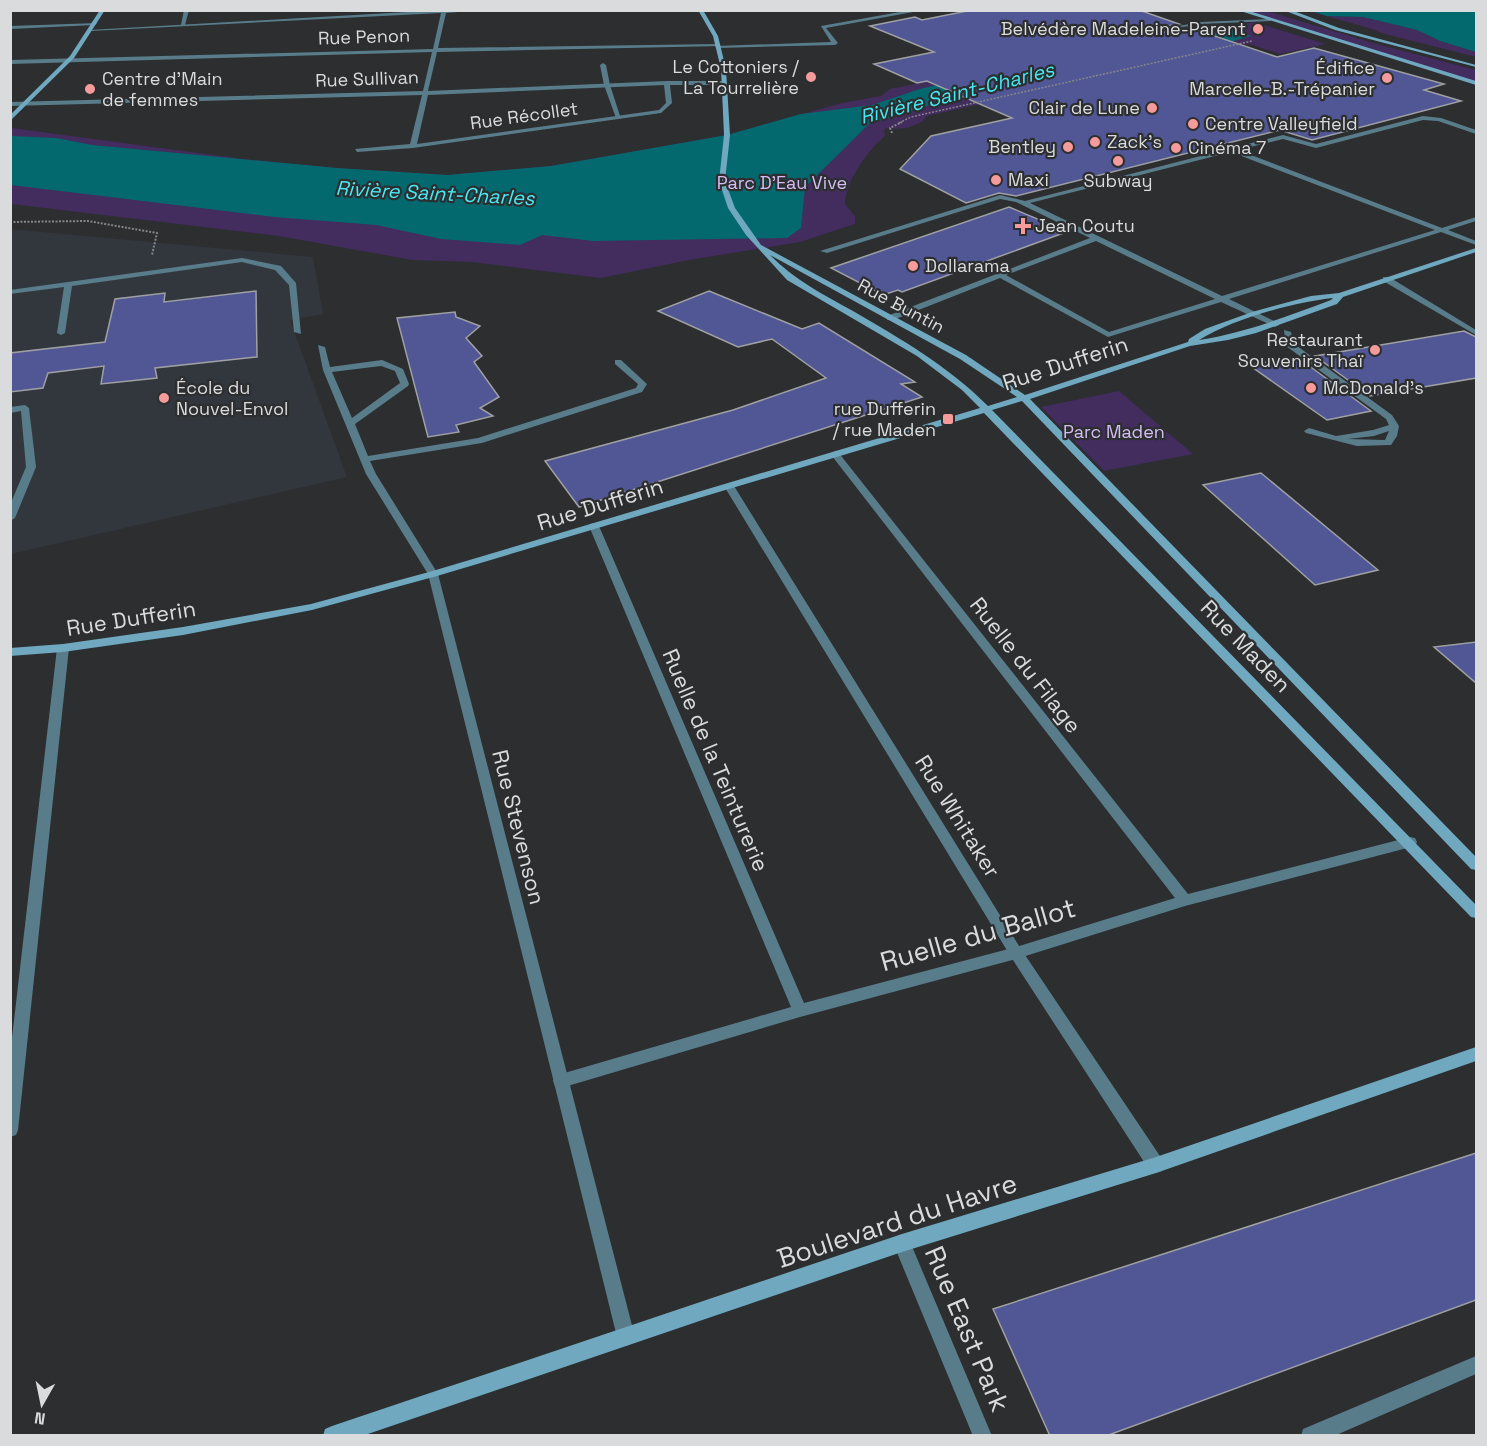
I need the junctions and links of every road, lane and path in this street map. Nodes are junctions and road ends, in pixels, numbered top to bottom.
1 (103, 10) edge
2 (187, 10) edge
3 (480, 10) edge
4 (700, 10) edge
5 (922, 10) edge
6 (1239, 10) edge
7 (1285, 10) edge
8 (443, 11) edge
9 (1269, 20) junction
10 (95, 24) junction
11 (183, 25) junction
12 (10, 28) edge
13 (91, 30) junction
14 (1147, 32) dead end
15 (1255, 40) dead end
16 (718, 45) junction
17 (435, 50) junction
18 (69, 60) junction
19 (10, 62) edge
20 (603, 65) dead end
21 (1476, 66) edge
22 (667, 82) junction
23 (724, 83) junction
24 (1476, 83) edge
25 (607, 85) junction
26 (425, 93) junction
27 (10, 104) edge
28 (27, 104) junction
29 (619, 118) junction
30 (10, 119) edge
31 (1476, 132) edge
32 (891, 133) dead end
33 (413, 146) junction
34 (357, 150) dead end
35 (1231, 150) junction
36 (1024, 203) junction
37 (1476, 219) edge
38 (10, 222) edge
39 (1444, 230) junction
40 (1096, 238) junction
41 (1476, 243) edge
42 (761, 246) junction
43 (1476, 250) edge
44 (824, 251) dead end
45 (148, 273) junction
46 (1000, 275) junction
47 (1386, 279) junction
48 (68, 284) junction
49 (10, 292) edge
50 (1340, 295) junction
51 (1224, 299) junction
52 (1255, 314) junction
53 (890, 318) junction
54 (1275, 325) junction
55 (298, 332) dead end
56 (1287, 332) dead end
57 (60, 333) dead end
58 (1476, 333) edge
59 (1189, 344) junction
60 (321, 347) dead end
61 (618, 362) dead end
62 (327, 369) junction
63 (1024, 398) junction
64 (986, 408) junction
65 (10, 410) edge
66 (350, 423) junction
67 (1309, 431) dead end
68 (835, 454) junction
69 (365, 459) junction
70 (729, 486) junction
71 (10, 518) edge
72 (594, 526) junction
73 (433, 574) junction
74 (63, 648) junction
75 (10, 652) edge
76 (1410, 842) junction
77 (1476, 866) edge
78 (1185, 900) junction
79 (1476, 913) edge
80 (1016, 953) junction
81 (800, 1011) junction
82 (1476, 1054) edge
83 (561, 1081) junction
84 (10, 1130) edge
85 (1156, 1165) junction
86 (902, 1243) junction
87 (626, 1337) junction
88 (1476, 1365) edge
89 (332, 1436) edge
90 (983, 1436) edge
91 (1310, 1436) edge

1 - 10 street
2 - 11 street
3 - 8 street
4 - 16 street, Rue Buntin
5 - 16 street, Rue Penon
6 - 9 street
7 - 21 street
8 - 11 street
8 - 17 street
9 - 14 street
9 - 24 street
10 - 12 street
10 - 13 street
11 - 13 street
13 - 18 street
15 - 32 path
16 - 17 street, Rue Penon
16 - 23 street, Rue Buntin
17 - 18 street, Rue Penon
17 - 26 street
18 - 19 street, Rue Penon
18 - 28 street
20 - 25 street
22 - 23 street, Rue Sullivan
22 - 25 street, Rue Sullivan
22 - 29 street, Rue Récollet
23 - 42 street, Rue Buntin
25 - 26 street, Rue Sullivan
25 - 29 street
26 - 28 street, Rue Sullivan
26 - 33 street
27 - 28 street, Rue Sullivan
28 - 30 street
29 - 33 street, Rue Récollet
31 - 35 street
33 - 34 street, Rue Récollet
35 - 36 street
35 - 39 street
36 - 40 street
36 - 44 street
37 - 39 street
38 - 45 path
39 - 41 street
39 - 51 street
40 - 46 street
40 - 51 street
42 - 53 street, Rue Buntin
42 - 64 street, Rue Buntin
43 - 47 street, Rue Dufferin
45 - 48 street
45 - 55 street
46 - 51 street
46 - 53 street
47 - 50 street, Rue Dufferin
47 - 58 street
48 - 49 street
48 - 57 street
50 - 52 street, Rue Dufferin
50 - 54 street, Rue Dufferin
51 - 52 street
52 - 54 street
52 - 59 street, Rue Dufferin
53 - 63 street, Rue Buntin
54 - 59 street, Rue Dufferin
56 - 67 street
59 - 63 street, Rue Dufferin
60 - 62 street, Rue Stevenson
61 - 69 street
62 - 66 street, Rue Stevenson
62 - 66 street
63 - 64 street, Rue Dufferin
63 - 77 street, Rue Maden
64 - 68 street, Rue Dufferin
64 - 76 street, Rue Maden
65 - 71 street
66 - 69 street, Rue Stevenson
68 - 70 street, Rue Dufferin
68 - 78 street, Ruelle du Filage
69 - 73 street, Rue Stevenson
70 - 72 street, Rue Dufferin
70 - 80 street, Rue Whitaker
72 - 73 street, Rue Dufferin
72 - 81 street, Ruelle de la Teinturerie
73 - 74 street, Rue Dufferin
73 - 83 street, Rue Stevenson
74 - 75 street, Rue Dufferin
74 - 84 street
76 - 78 street, Ruelle du Ballot
76 - 79 street, Rue Maden
78 - 80 street, Ruelle du Ballot
80 - 81 street, Ruelle du Ballot
80 - 85 street, Rue Whitaker
81 - 83 street, Ruelle du Ballot
82 - 85 street, Boulevard du Havre
83 - 87 street, Rue Stevenson
85 - 86 street, Boulevard du Havre
86 - 87 street, Boulevard du Havre
86 - 90 street, Rue East Park
87 - 89 street, Boulevard du Havre
88 - 91 street

